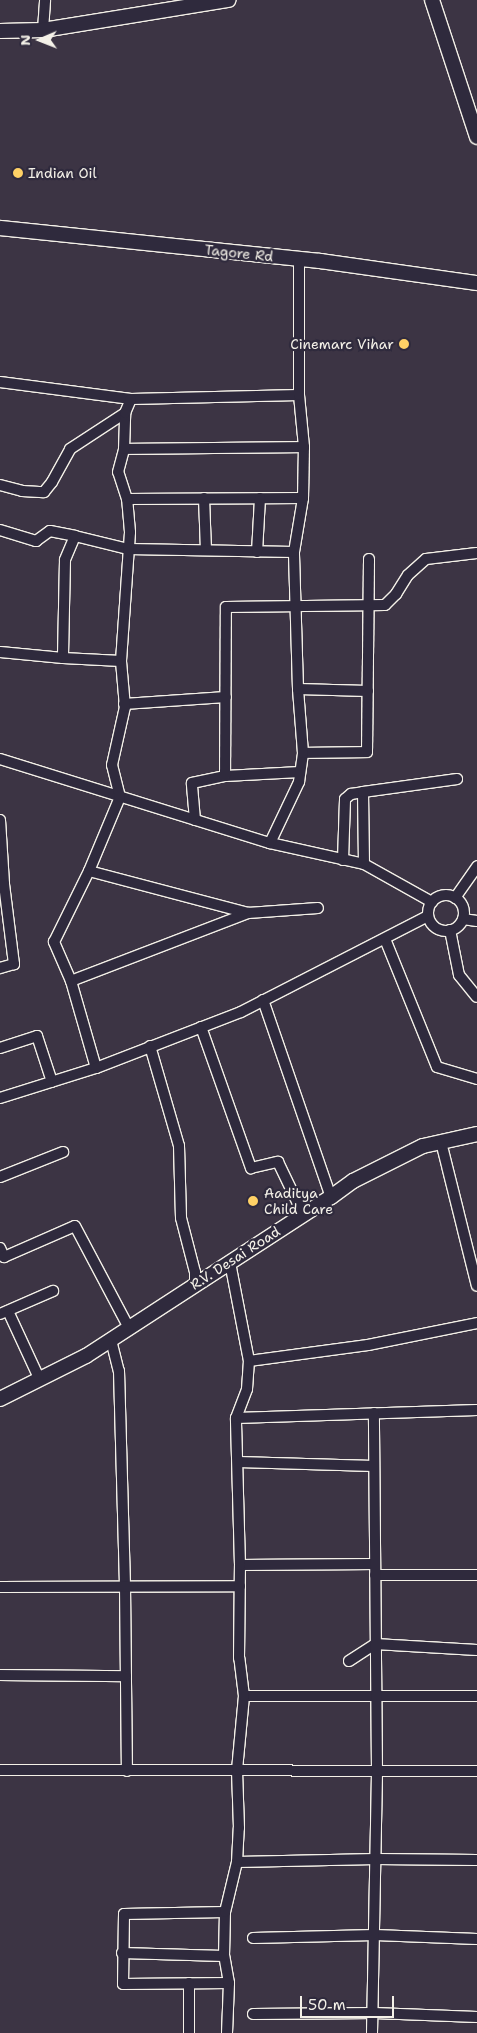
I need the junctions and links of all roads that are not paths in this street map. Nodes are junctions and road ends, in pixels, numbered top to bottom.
1 (45, 0) edge
2 (229, 0) edge
3 (432, 0) edge
4 (44, 30) junction
5 (0, 31) edge
6 (477, 137) edge
7 (0, 228) edge
8 (299, 259) junction
9 (477, 283) edge
10 (0, 382) edge
11 (299, 395) junction
12 (131, 399) junction
13 (125, 413) junction
14 (304, 446) junction
15 (124, 449) junction
16 (0, 485) edge
17 (204, 498) junction
18 (260, 498) junction
19 (303, 498) junction
20 (127, 499) junction
21 (0, 530) edge
22 (75, 536) junction
23 (128, 549) junction
24 (206, 550) junction
25 (257, 552) junction
26 (294, 552) junction
27 (477, 553) edge
28 (369, 559) dead end
29 (295, 604) junction
30 (369, 606) junction
31 (0, 652) edge
32 (63, 658) junction
33 (121, 661) junction
34 (298, 690) junction
35 (368, 691) junction
36 (226, 697) junction
37 (124, 704) junction
38 (303, 754) junction
39 (0, 759) edge
40 (300, 772) junction
41 (225, 776) junction
42 (457, 779) dead end
43 (363, 792) junction
44 (120, 797) junction
45 (0, 820) edge
46 (195, 820) junction
47 (270, 843) junction
48 (343, 860) junction
49 (364, 864) junction
50 (477, 866) edge
51 (90, 871) junction
52 (2, 884) edge
53 (455, 898) junction
54 (432, 902) junction
55 (318, 908) dead end
56 (248, 913) junction
57 (428, 916) junction
58 (463, 919) junction
59 (477, 921) edge
60 (450, 930) junction
61 (385, 939) junction
62 (0, 968) edge
63 (71, 981) junction
64 (477, 997) edge
65 (263, 1000) junction
66 (201, 1027) junction
67 (150, 1046) junction
68 (0, 1048) edge
69 (96, 1068) junction
70 (477, 1079) edge
71 (52, 1082) junction
72 (0, 1098) edge
73 (477, 1134) edge
74 (441, 1142) junction
75 (63, 1152) dead end
76 (0, 1177) edge
77 (331, 1197) junction
78 (303, 1214) junction
79 (0, 1248) edge
80 (230, 1262) junction
81 (195, 1285) junction
82 (477, 1286) edge
83 (53, 1291) dead end
84 (4, 1313) edge
85 (477, 1323) edge
86 (129, 1328) junction
87 (111, 1340) junction
88 (249, 1361) junction
89 (39, 1378) junction
90 (0, 1399) edge
91 (477, 1410) edge
92 (374, 1413) junction
93 (236, 1418) junction
94 (238, 1462) junction
95 (374, 1466) junction
96 (240, 1565) junction
97 (375, 1569) junction
98 (477, 1575) edge
99 (125, 1586) junction
100 (240, 1586) junction
101 (0, 1587) edge
102 (376, 1644) junction
103 (477, 1650) edge
104 (349, 1662) dead end
105 (0, 1675) edge
106 (126, 1676) junction
107 (376, 1695) junction
108 (244, 1696) junction
109 (477, 1696) edge
110 (0, 1770) edge
111 (126, 1770) junction
112 (238, 1770) junction
113 (477, 1770) edge
114 (377, 1771) junction
115 (376, 1859) junction
116 (477, 1860) edge
117 (237, 1862) junction
118 (225, 1912) junction
119 (375, 1935) junction
120 (254, 1938) dead end
121 (477, 1939) edge
122 (122, 1953) junction
123 (224, 1956) junction
124 (189, 1982) junction
125 (229, 1983) junction
126 (374, 2013) junction
127 (253, 2014) dead end
128 (477, 2017) edge
129 (189, 2033) edge
130 (227, 2033) edge
131 (372, 2033) edge

1 - 4 street
2 - 4 street
3 - 6 street
4 - 5 street
7 - 8 street, Tagore Rd
8 - 9 street, Tagore Rd
8 - 11 street
10 - 12 street
11 - 12 street
11 - 14 street
12 - 13 street
13 - 15 street
13 - 16 street
14 - 15 street
14 - 19 street
15 - 20 street
17 - 18 street
17 - 20 street
17 - 24 street
18 - 19 street
18 - 25 street
19 - 26 street
20 - 23 street
21 - 22 street
22 - 23 street
22 - 32 street
23 - 24 street
23 - 33 street
24 - 25 street
25 - 26 street
26 - 29 street
27 - 30 street
28 - 30 street
29 - 30 street
29 - 34 street
29 - 36 street
30 - 35 street
31 - 32 street
32 - 33 street
33 - 37 street
34 - 35 street
34 - 38 street
35 - 38 street
36 - 37 street
36 - 41 street
37 - 44 street
38 - 40 street
39 - 44 street
40 - 41 street
40 - 47 street
41 - 46 street
42 - 43 street
43 - 48 street
43 - 49 street
44 - 46 street
44 - 51 street
45 - 52 street
46 - 47 street
47 - 48 street
48 - 49 street
49 - 54 street
50 - 53 street
51 - 56 street
51 - 63 street
52 - 62 street
53 - 54 street
53 - 58 street
54 - 57 street
55 - 56 street
56 - 63 street
57 - 60 street
57 - 61 street
58 - 59 street
58 - 60 street
60 - 64 street
61 - 65 street
61 - 70 street
63 - 69 street
65 - 66 street
65 - 77 street
66 - 67 street
66 - 78 street
67 - 69 street
67 - 81 street
68 - 71 street
69 - 71 street
71 - 72 street
73 - 74 street, R.V. Desai Road
74 - 77 street, R.V. Desai Road
74 - 82 street
75 - 76 street
77 - 78 street, R.V. Desai Road
78 - 80 street, R.V. Desai Road
79 - 86 street
80 - 81 street, R.V. Desai Road
80 - 88 street
81 - 86 street, R.V. Desai Road
83 - 84 street
84 - 89 street
85 - 88 street
86 - 87 street, R.V. Desai Road
87 - 89 street, R.V. Desai Road
87 - 99 street
88 - 93 street
89 - 90 street, R.V. Desai Road
91 - 92 street
92 - 93 street
92 - 95 street
93 - 94 street
94 - 95 street
94 - 96 street
95 - 97 street
96 - 97 street
96 - 100 street
97 - 98 street
97 - 102 street
99 - 100 street
99 - 101 street
99 - 106 street
100 - 108 street
102 - 103 street
102 - 104 street
102 - 107 street
105 - 106 street
106 - 111 street
107 - 108 street
107 - 109 street
107 - 114 street
108 - 112 street
110 - 111 street
111 - 112 street
112 - 114 street
112 - 117 street
113 - 114 street
114 - 115 street
115 - 116 street
115 - 117 street
115 - 119 street
117 - 118 street
118 - 122 street
118 - 123 street
119 - 120 street
119 - 121 street
119 - 126 street
122 - 123 street
122 - 124 street
123 - 125 street
124 - 125 street
124 - 129 street
125 - 130 street
126 - 127 street
126 - 128 street
126 - 131 street

